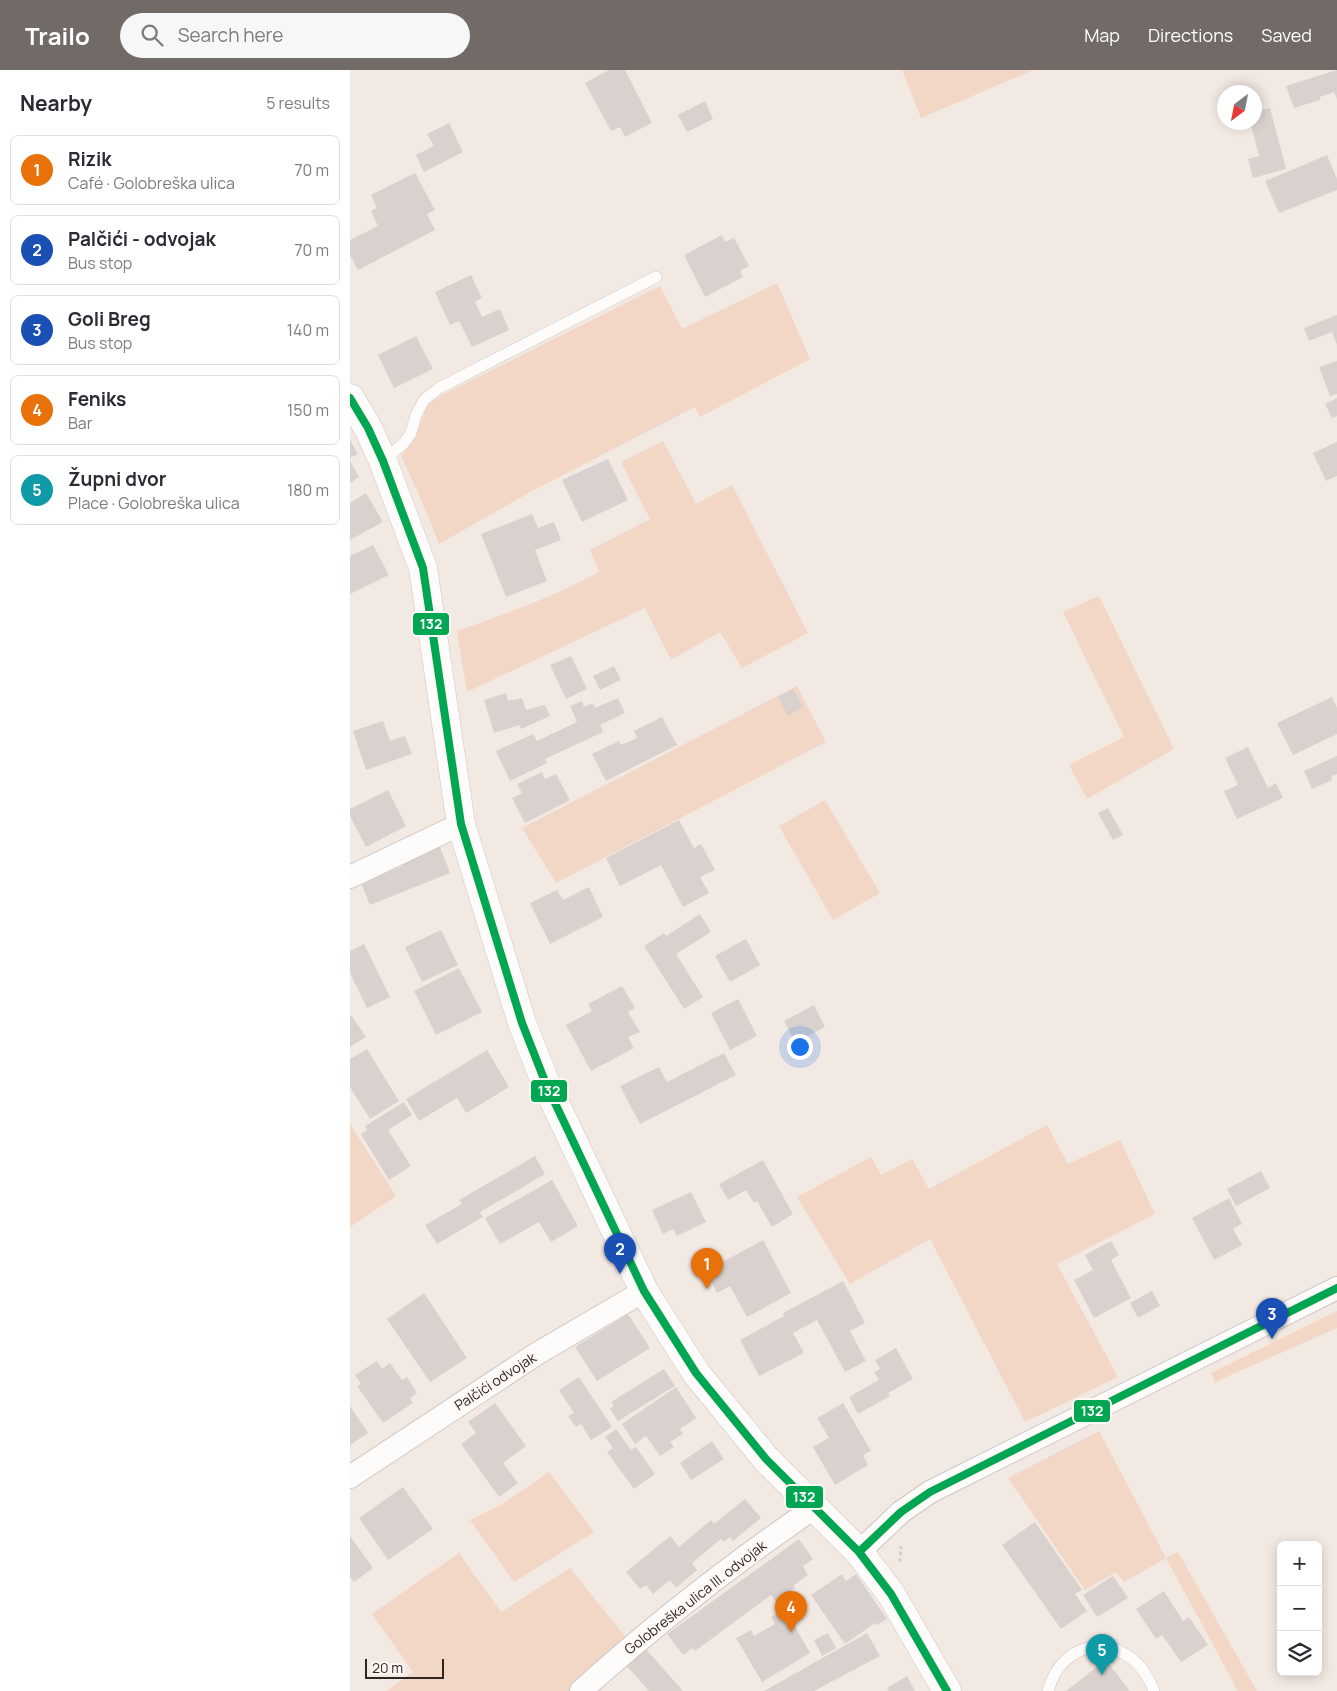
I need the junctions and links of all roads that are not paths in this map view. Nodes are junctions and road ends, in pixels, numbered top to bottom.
1 (656, 277) dead end
2 (350, 398) edge
3 (383, 461) junction
4 (461, 824) junction
5 (350, 877) edge
6 (1337, 1288) edge
7 (644, 1291) junction
8 (350, 1477) edge
9 (814, 1508) junction
10 (859, 1552) junction
11 (581, 1691) edge
12 (947, 1691) edge
13 (1048, 1691) edge
14 (1154, 1691) edge

1 - 3 lane
2 - 3 street
3 - 4 street
4 - 5 street
4 - 7 street
6 - 10 street
7 - 8 street, Palčići odvojak
7 - 9 street
9 - 10 street
9 - 11 street, Golobreška ulica III. odvojak
10 - 12 street
13 - 14 lane

